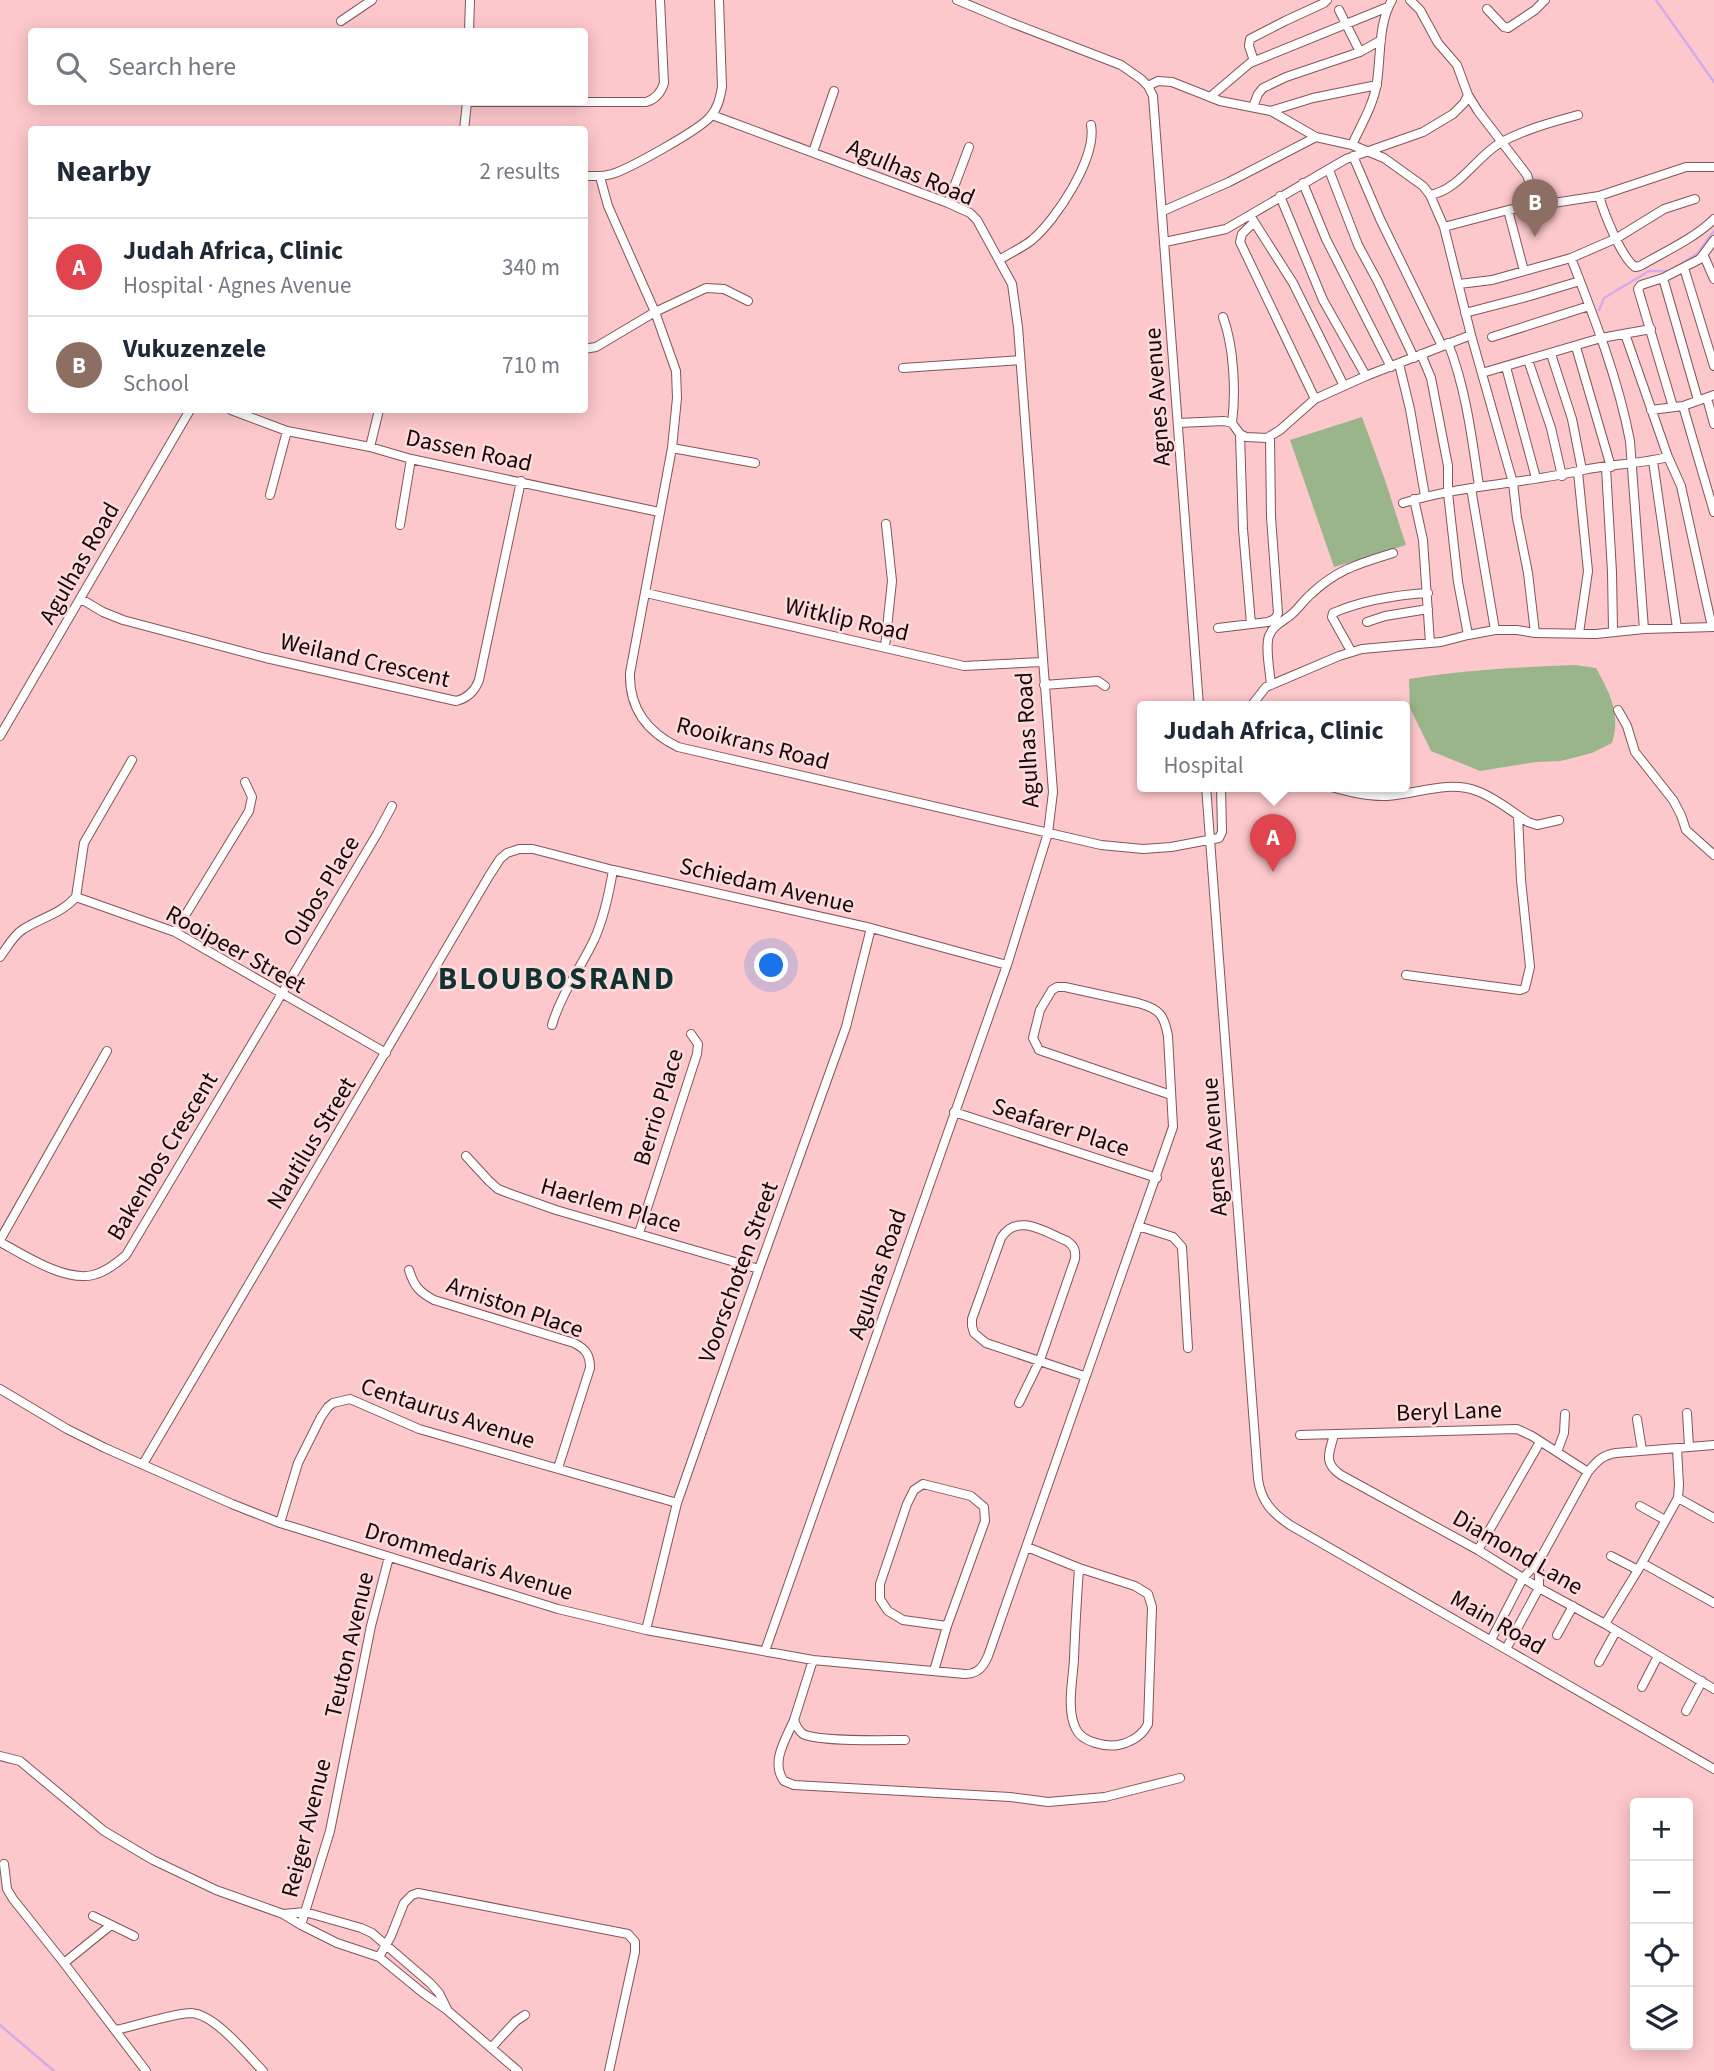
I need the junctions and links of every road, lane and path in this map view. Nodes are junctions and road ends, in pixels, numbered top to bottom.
1 (372, 0) edge
2 (470, 0) edge
3 (660, 0) edge
4 (719, 0) edge
5 (957, 0) edge
6 (1327, 0) edge
7 (1410, 0) edge
8 (1545, 0) edge
9 (1390, 4) edge
10 (1486, 9) dead end
11 (1339, 10) dead end
12 (341, 21) dead end
13 (1347, 24) junction
14 (469, 28) edge
15 (1381, 40) junction
16 (1360, 52) junction
17 (1254, 61) junction
18 (1377, 85) junction
19 (1148, 86) junction
20 (834, 91) dead end
21 (1468, 94) junction
22 (1210, 97) junction
23 (588, 102) edge
24 (467, 105) edge
25 (1253, 107) junction
26 (1271, 111) junction
27 (712, 114) junction
28 (1578, 115) dead end
29 (1091, 125) dead end
30 (464, 126) edge
31 (1316, 137) junction
32 (1502, 142) junction
33 (1352, 145) junction
34 (970, 147) dead end
35 (813, 152) junction
36 (1370, 152) junction
37 (1353, 156) junction
38 (1714, 167) edge
39 (1329, 170) junction
40 (588, 176) edge
41 (600, 177) junction
42 (1303, 183) junction
43 (1430, 195) junction
44 (1280, 196) junction
45 (1599, 196) junction
46 (1695, 199) dead end
47 (948, 203) junction
48 (1534, 206) junction
49 (1508, 210) junction
50 (1163, 211) junction
51 (1252, 219) junction
52 (1714, 219) edge
53 (1444, 227) junction
54 (1617, 238) junction
55 (1714, 240) edge
56 (1165, 242) junction
57 (1704, 256) junction
58 (1571, 258) junction
59 (999, 260) junction
60 (1684, 268) junction
61 (1524, 271) junction
62 (1663, 278) junction
63 (1714, 279) edge
64 (1580, 281) junction
65 (1459, 284) junction
66 (748, 301) dead end
67 (1589, 306) junction
68 (654, 312) junction
69 (1465, 313) junction
70 (1223, 317) dead end
71 (1651, 328) junction
72 (1625, 334) junction
73 (1471, 335) junction
74 (1492, 337) dead end
75 (1601, 338) junction
76 (1445, 345) junction
77 (1576, 347) junction
78 (588, 348) edge
79 (1550, 354) junction
80 (1417, 356) junction
81 (1020, 360) junction
82 (1528, 360) junction
83 (1395, 366) junction
84 (1714, 366) edge
85 (1506, 367) junction
86 (903, 368) dead end
87 (1482, 373) junction
88 (1366, 376) junction
89 (1344, 386) junction
90 (1706, 397) edge
91 (1315, 399) junction
92 (1678, 407) junction
93 (1651, 410) junction
94 (188, 413) edge
95 (239, 413) edge
96 (378, 413) edge
97 (1178, 423) junction
98 (1232, 423) junction
99 (1714, 424) edge
100 (287, 431) junction
101 (1240, 434) junction
102 (1270, 436) junction
103 (370, 447) junction
104 (672, 448) junction
105 (1668, 457) junction
106 (411, 458) junction
107 (1653, 461) junction
108 (755, 463) dead end
109 (1630, 464) junction
110 (1608, 467) junction
111 (1580, 471) junction
112 (1562, 475) junction
113 (1536, 478) junction
114 (521, 481) junction
115 (1513, 483) junction
116 (1475, 487) junction
117 (1448, 493) junction
118 (271, 495) dead end
119 (1425, 496) junction
120 (1414, 499) junction
121 (1403, 503) dead end
122 (659, 512) junction
123 (1714, 512) edge
124 (886, 524) dead end
125 (400, 525) dead end
126 (1392, 553) dead end
127 (646, 593) junction
128 (1428, 593) junction
129 (81, 599) junction
130 (1428, 609) junction
131 (1367, 622) dead end
132 (1251, 624) junction
133 (1713, 627) edge
134 (1218, 628) dead end
135 (1677, 628) junction
136 (1644, 629) junction
137 (1495, 630) junction
138 (1613, 631) junction
139 (1535, 633) junction
140 (1579, 633) junction
141 (1468, 635) junction
142 (1430, 643) junction
143 (885, 646) junction
144 (1351, 651) junction
145 (1042, 662) junction
146 (1044, 685) junction
147 (1271, 685) junction
148 (1105, 686) dead end
149 (1199, 701) edge
150 (1255, 701) edge
151 (1618, 710) dead end
152 (0, 736) edge
153 (132, 760) dead end
154 (245, 782) dead end
155 (1206, 792) edge
156 (1221, 792) edge
157 (1354, 792) edge
158 (1408, 792) edge
159 (1410, 792) edge
160 (392, 806) dead end
161 (1518, 816) junction
162 (1559, 820) dead end
163 (1048, 833) junction
164 (1210, 841) junction
165 (519, 849) joint
166 (1714, 855) edge
167 (613, 870) junction
168 (76, 897) junction
169 (871, 928) junction
170 (175, 932) junction
171 (0, 957) edge
172 (1007, 965) junction
173 (1406, 975) dead end
174 (281, 995) junction
175 (552, 1025) dead end
176 (691, 1034) dead end
177 (107, 1051) dead end
178 (386, 1054) junction
179 (1171, 1096) junction
180 (954, 1112) junction
181 (466, 1156) dead end
182 (1157, 1178) junction
183 (1138, 1226) junction
184 (639, 1233) junction
185 (0, 1241) edge
186 (759, 1269) junction
187 (409, 1270) dead end
188 (1188, 1348) dead end
189 (1040, 1360) junction
190 (1084, 1376) junction
191 (0, 1389) edge
192 (1019, 1403) dead end
193 (1688, 1413) dead end
194 (1565, 1414) dead end
195 (1637, 1419) dead end
196 (1300, 1435) dead end
197 (1334, 1435) junction
198 (1540, 1442) junction
199 (1714, 1445) edge
200 (1689, 1447) junction
201 (1677, 1448) junction
202 (1642, 1450) junction
203 (1557, 1452) junction
204 (143, 1464) junction
205 (558, 1468) junction
206 (1588, 1472) junction
207 (1678, 1498) junction
208 (677, 1503) junction
209 (1266, 1504) joint
210 (1640, 1506) dead end
211 (1714, 1518) edge
212 (1665, 1520) junction
213 (280, 1523) junction
214 (1027, 1547) junction
215 (1478, 1549) junction
216 (1611, 1556) dead end
217 (389, 1558) junction
218 (1539, 1561) junction
219 (1640, 1566) junction
220 (1079, 1568) junction
221 (1523, 1578) junction
222 (1539, 1588) junction
223 (1714, 1603) edge
224 (1573, 1606) junction
225 (1605, 1624) junction
226 (947, 1626) junction
227 (646, 1630) junction
228 (1616, 1630) junction
229 (1557, 1635) dead end
230 (1491, 1640) junction
231 (1506, 1649) junction
232 (765, 1651) junction
233 (1658, 1656) junction
234 (813, 1660) junction
235 (1599, 1662) dead end
236 (934, 1671) junction
237 (1702, 1681) junction
238 (1642, 1687) dead end
239 (1714, 1689) edge
240 (1686, 1711) dead end
241 (794, 1720) junction
242 (905, 1740) dead end
243 (347, 1741) joint
244 (0, 1756) edge
245 (1714, 1769) edge
246 (1180, 1778) dead end
247 (4, 1864) dead end
248 (305, 1912) junction
249 (283, 1913) junction
250 (93, 1916) dead end
251 (111, 1925) junction
252 (300, 1925) junction
253 (134, 1936) dead end
254 (387, 1944) junction
255 (379, 1957) junction
256 (64, 1962) junction
257 (447, 2010) junction
258 (525, 2015) dead end
259 (116, 2030) junction
260 (491, 2048) junction
261 (146, 2071) edge
262 (263, 2071) edge
263 (518, 2071) edge
264 (609, 2071) edge

1 - 12 street
2 - 14 street
3 - 23 street
4 - 27 street
5 - 19 street
6 - 17 street
7 - 21 street
8 - 10 street
9 - 13 street
9 - 15 street
11 - 13 street
13 - 16 street
13 - 17 street
15 - 16 street
15 - 18 street
16 - 25 street
17 - 22 street
18 - 26 street
18 - 33 street
19 - 22 street
19 - 50 street, Agnes Avenue
20 - 35 street
21 - 32 street
21 - 36 street
22 - 25 street
24 - 30 street
25 - 26 street
26 - 31 street
27 - 35 street, Agulhas Road
27 - 41 street
28 - 32 street
29 - 59 street
31 - 33 street
31 - 50 street
32 - 43 street
32 - 48 street
33 - 36 street
34 - 47 street
35 - 47 street, Agulhas Road
36 - 37 street
36 - 43 street
37 - 39 street
37 - 76 street
38 - 45 street
39 - 42 street
39 - 80 street
40 - 41 street
41 - 68 street, Rooikrans Road
42 - 44 street
42 - 83 street
43 - 53 street
44 - 51 street
44 - 88 street
45 - 48 street
45 - 54 street
46 - 54 street
47 - 59 street, Agulhas Road
48 - 49 street
49 - 53 street
49 - 61 street
50 - 56 street, Agnes Avenue
51 - 56 street
51 - 89 street
51 - 91 street
52 - 54 street
53 - 65 street
54 - 58 street
55 - 57 street
56 - 97 street, Agnes Avenue
57 - 60 street
57 - 63 street
58 - 61 street
58 - 64 street
59 - 81 street, Agulhas Road
60 - 62 street
60 - 84 street
61 - 65 street
62 - 71 street
62 - 90 street
64 - 67 street
64 - 69 street
65 - 69 street
66 - 68 street
67 - 74 street
67 - 75 street
68 - 78 street
68 - 104 street, Rooikrans Road
69 - 73 street
70 - 98 street
71 - 72 street
71 - 92 street
72 - 75 street
72 - 93 street
73 - 76 street
73 - 87 street
75 - 77 street
75 - 109 street
76 - 80 street
76 - 116 street
77 - 79 street
77 - 110 street
79 - 82 street
79 - 111 street
80 - 83 street
80 - 117 street
81 - 86 street
81 - 145 street, Agulhas Road
82 - 85 street
82 - 112 street
83 - 88 street
83 - 119 street
85 - 87 street
85 - 113 street
87 - 115 street
88 - 89 street
89 - 91 street
90 - 92 street
90 - 99 street
91 - 102 street
92 - 93 street
92 - 123 street
93 - 105 street
94 - 129 street, Agulhas Road
95 - 100 street, Dassen Road
96 - 103 street
97 - 98 street
97 - 149 street, Agnes Avenue
98 - 101 street
100 - 103 street, Dassen Road
100 - 118 street
101 - 102 street
101 - 132 street
102 - 132 street
103 - 106 street, Dassen Road
104 - 108 street
104 - 122 street, Rooikrans Road
105 - 107 street
105 - 133 street
106 - 114 street, Dassen Road
106 - 125 street
107 - 109 street
107 - 135 street
109 - 110 street
109 - 136 street
110 - 111 street
110 - 138 street
111 - 112 street
111 - 140 street
112 - 113 street
113 - 115 street
114 - 122 street, Dassen Road
114 - 129 street, Weiland Crescent
115 - 116 street
115 - 139 street
116 - 117 street
116 - 137 street
117 - 119 street
117 - 141 street
119 - 120 street
120 - 121 street
120 - 128 street
122 - 127 street, Rooikrans Road
124 - 143 street
126 - 147 street
127 - 143 street, Witklip Road
127 - 163 street, Rooikrans Road
128 - 130 street
128 - 144 street
129 - 152 street, Agulhas Road
130 - 131 street
130 - 142 street
132 - 134 street
133 - 135 street
135 - 136 street
136 - 138 street
137 - 139 street
137 - 141 street
138 - 140 street
139 - 140 street
141 - 142 street
142 - 144 street
143 - 145 street, Witklip Road
144 - 147 street
145 - 146 street, Agulhas Road
146 - 148 street
146 - 163 street, Agulhas Road
147 - 150 street
151 - 166 street
153 - 168 street
154 - 170 street
155 - 164 street, Agnes Avenue
156 - 164 street
157 - 158 street
159 - 161 street
160 - 174 street, Oubos Place
161 - 162 street
161 - 173 street
163 - 164 street, Rooikrans Road
163 - 172 street, Agulhas Road
164 - 209 street, Agnes Avenue
165 - 167 street, Schiedam Avenue
165 - 178 street, Nautilus Street
167 - 169 street, Schiedam Avenue
167 - 175 street
168 - 170 street, Rooipeer Street
168 - 171 street
169 - 172 street, Schiedam Avenue
169 - 186 street, Voorschoten Street
170 - 174 street, Rooipeer Street
172 - 180 street, Agulhas Road
174 - 178 street, Rooipeer Street
174 - 185 street, Bakenbos Crescent
176 - 184 street, Berrio Place
177 - 185 street
178 - 204 street, Nautilus Street
179 - 179 street
179 - 182 street
180 - 182 street, Seafarer Place
180 - 232 street, Agulhas Road
181 - 184 street, Haerlem Place
182 - 183 street
183 - 188 street
183 - 190 street
184 - 186 street, Haerlem Place
186 - 208 street, Voorschoten Street
187 - 205 street, Arniston Place
189 - 189 street
189 - 190 street
189 - 192 street
190 - 214 street
191 - 204 street, Drommedaris Avenue
193 - 200 street
194 - 203 street
195 - 202 street
196 - 197 street, Beryl Lane
197 - 198 street, Beryl Lane
197 - 215 street, Diamond Lane
198 - 203 street, Beryl Lane
198 - 215 street
199 - 200 street
200 - 201 street
201 - 202 street
201 - 207 street
202 - 206 street
203 - 206 street, Beryl Lane
204 - 213 street, Drommedaris Avenue
205 - 208 street, Centaurus Avenue
205 - 213 street, Centaurus Avenue
206 - 218 street
207 - 211 street
207 - 212 street
208 - 227 street, Voorschoten Street
209 - 230 street, Main Road
210 - 212 street
212 - 219 street
213 - 217 street, Drommedaris Avenue
214 - 220 street
214 - 236 street, Drommedaris Avenue
215 - 221 street, Diamond Lane
216 - 219 street
217 - 227 street, Drommedaris Avenue
217 - 243 street, Teuton Avenue
218 - 221 street
218 - 222 street
219 - 223 street
219 - 225 street
220 - 220 street
221 - 222 street, Diamond Lane
221 - 230 street
222 - 224 street, Diamond Lane
222 - 231 street
224 - 225 street, Diamond Lane
224 - 229 street
225 - 228 street, Diamond Lane
226 - 226 street
226 - 236 street
227 - 232 street, Drommedaris Avenue
228 - 233 street, Diamond Lane
228 - 235 street
230 - 231 street, Main Road
231 - 245 street, Main Road
232 - 234 street, Drommedaris Avenue
233 - 237 street, Diamond Lane
233 - 238 street
234 - 236 street, Drommedaris Avenue
234 - 241 street
237 - 239 street, Diamond Lane
237 - 240 street
241 - 242 street
241 - 246 street
243 - 248 street, Reiger Avenue
244 - 249 street
247 - 256 street
248 - 249 street
248 - 252 street, Reiger Avenue
248 - 254 street
249 - 252 street
250 - 251 street
251 - 253 street
251 - 256 street
252 - 255 street
254 - 255 street
254 - 257 street
254 - 264 street
255 - 257 street
256 - 259 street
257 - 260 street
258 - 260 street
259 - 261 street
259 - 262 street
260 - 263 street

